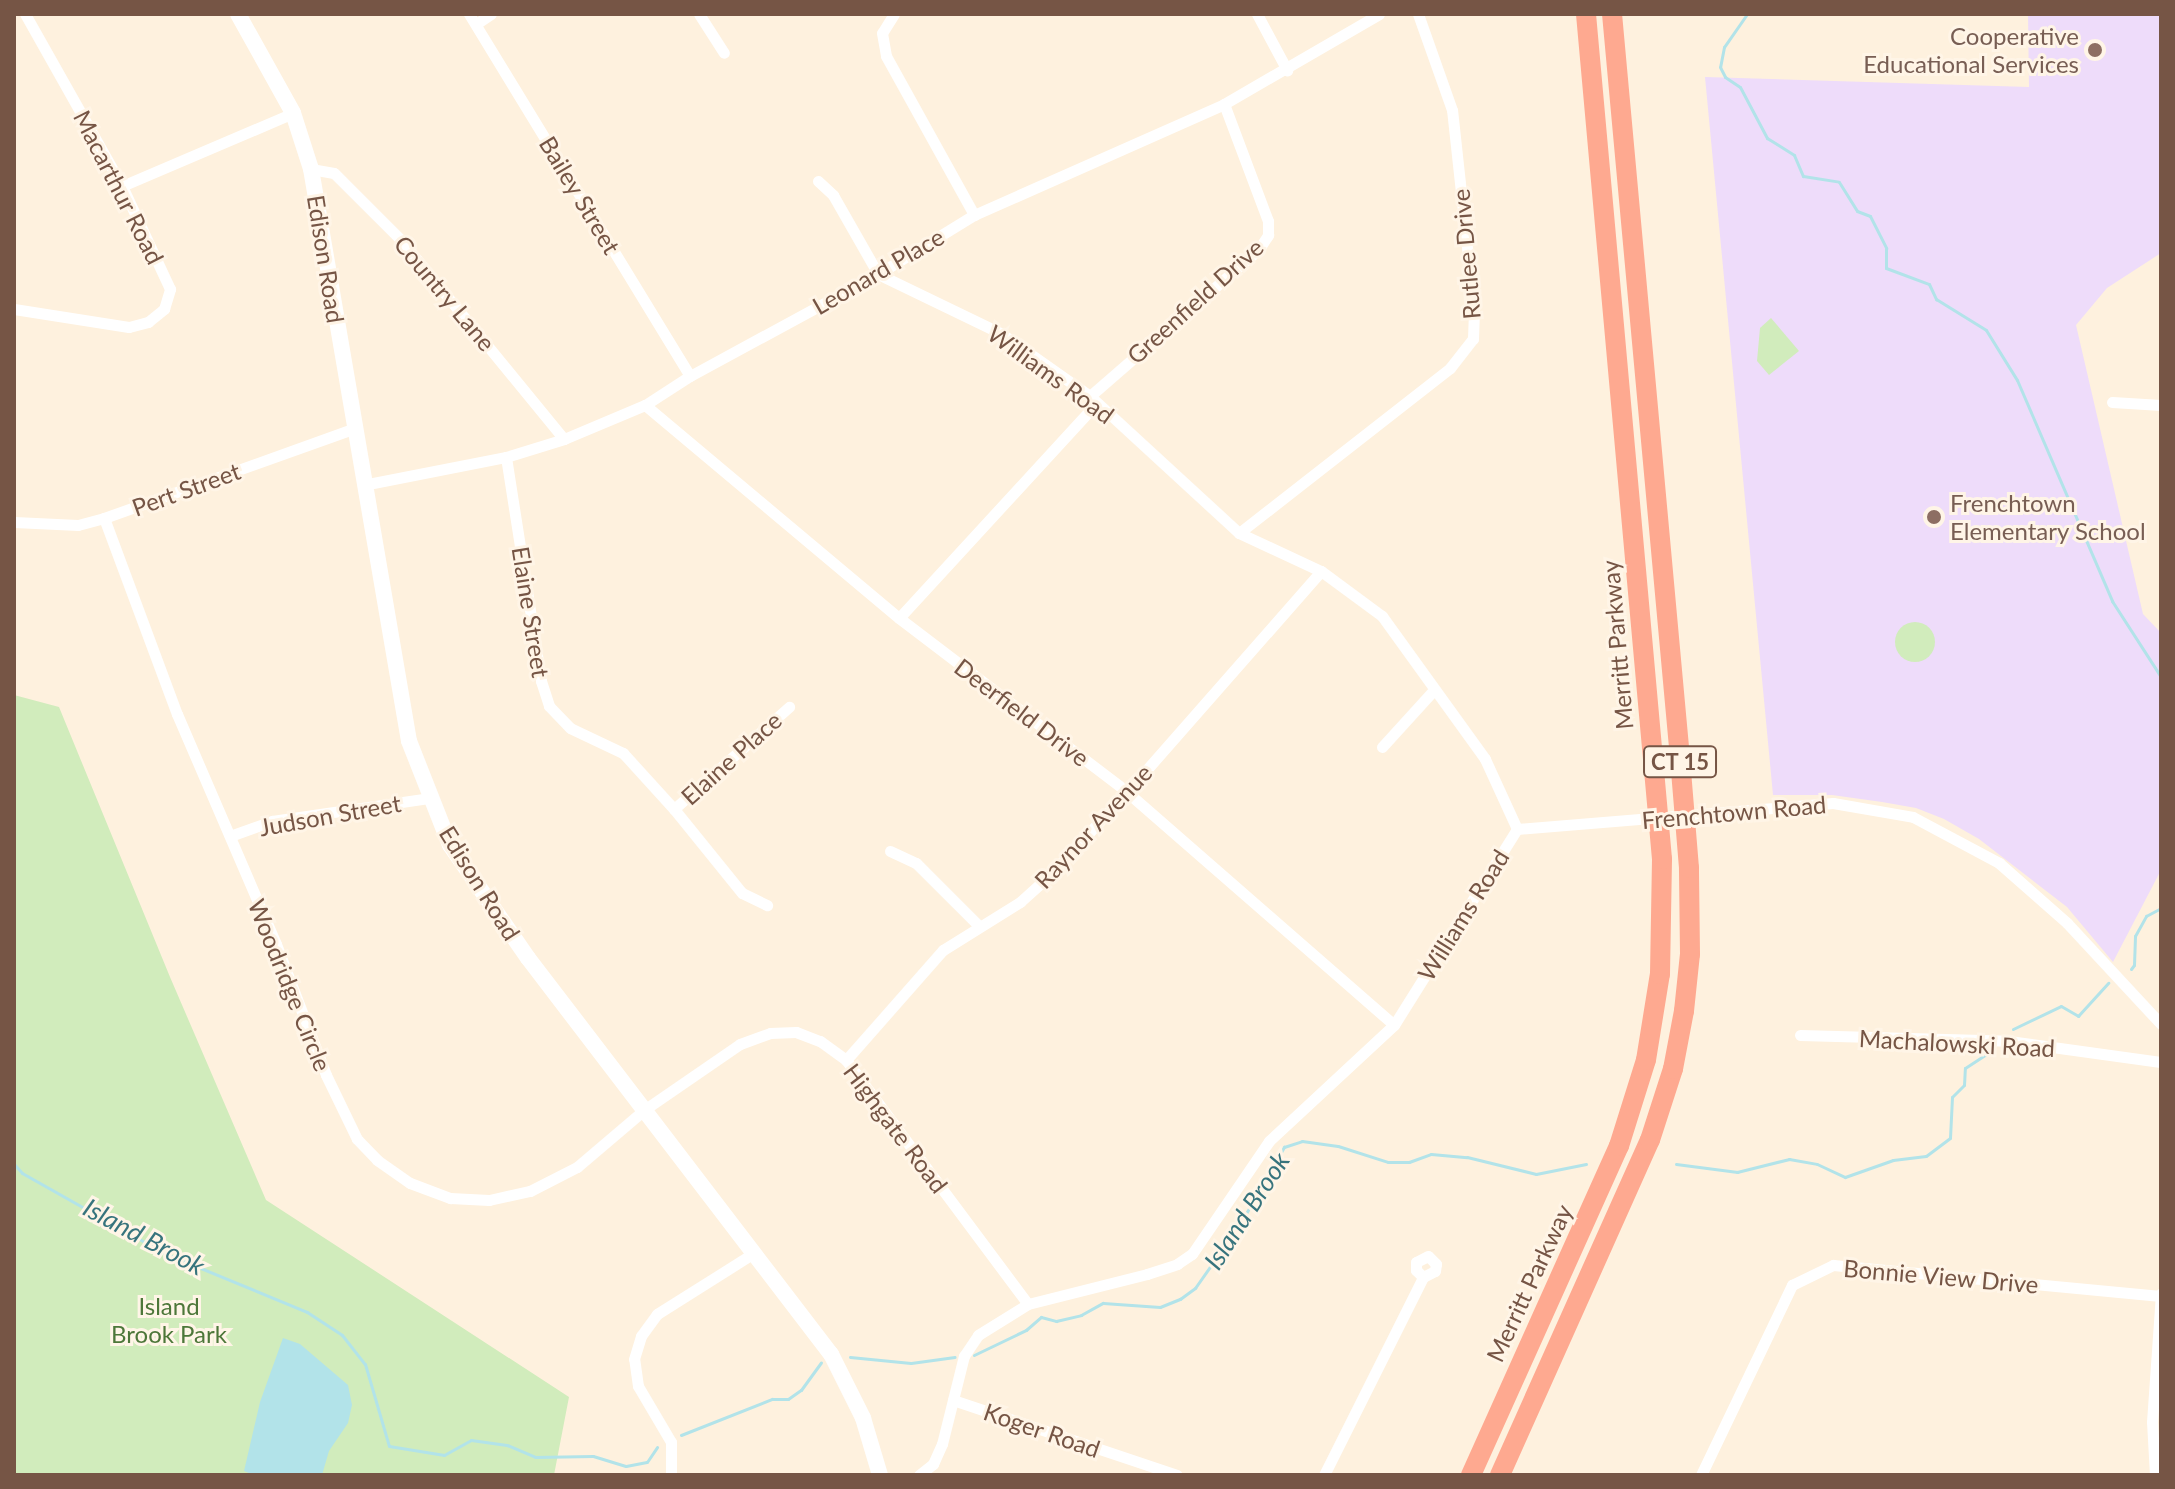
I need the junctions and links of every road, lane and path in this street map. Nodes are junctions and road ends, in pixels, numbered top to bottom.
1 (25, 14) edge
2 (238, 14) edge
3 (491, 14) edge
4 (699, 14) edge
5 (894, 14) edge
6 (1257, 14) edge
7 (1379, 14) edge
8 (1418, 14) edge
9 (1586, 14) edge
10 (1612, 14) edge
11 (472, 19) edge
12 (724, 53) dead end
13 (1287, 70) junction
14 (1224, 104) junction
15 (293, 113) junction
16 (311, 169) junction
17 (818, 181) dead end
18 (122, 186) junction
19 (974, 215) junction
20 (878, 274) junction
21 (14, 309) edge
22 (690, 376) junction
23 (1094, 400) junction
24 (2112, 402) dead end
25 (645, 405) junction
26 (2161, 405) edge
27 (353, 429) junction
28 (564, 439) junction
29 (506, 457) junction
30 (363, 485) junction
31 (104, 518) junction
32 (14, 522) edge
33 (1239, 533) junction
34 (1321, 571) junction
35 (899, 618) junction
36 (1433, 691) junction
37 (789, 707) dead end
38 (1382, 747) dead end
39 (1127, 792) junction
40 (430, 798) junction
41 (674, 809) junction
42 (1517, 829) junction
43 (230, 836) junction
44 (890, 851) dead end
45 (767, 905) dead end
46 (979, 926) junction
47 (2161, 1024) edge
48 (1394, 1025) junction
49 (1800, 1035) dead end
50 (846, 1060) junction
51 (2161, 1062) edge
52 (644, 1110) junction
53 (754, 1253) junction
54 (1423, 1277) dead end
55 (2161, 1295) edge
56 (1028, 1304) junction
57 (953, 1400) junction
58 (671, 1475) edge
59 (880, 1475) edge
60 (919, 1475) edge
61 (1177, 1475) edge
62 (1324, 1475) edge
63 (1471, 1475) edge
64 (1500, 1475) edge
65 (1701, 1475) edge
66 (2155, 1475) edge

1 - 18 street, Macarthur Road
2 - 15 street, Edison Road
3 - 11 street
4 - 12 street
5 - 19 street
6 - 13 street
7 - 13 street, Leonard Place
8 - 33 street, Rutlee Drive
9 - 63 highway, Merritt Parkway / CT 15
10 - 64 highway, CT 15
11 - 22 street, Bailey Street
13 - 14 street, Leonard Place
14 - 19 street, Leonard Place
14 - 23 street, Greenfield Drive
15 - 16 street, Edison Road
15 - 18 street
16 - 27 street, Edison Road
16 - 28 street, Country Lane
17 - 20 street
18 - 21 street, Macarthur Road
19 - 20 street, Leonard Place
20 - 22 street, Leonard Place
20 - 23 street, Williams Road
22 - 25 street, Leonard Place
23 - 33 street, Williams Road
23 - 35 street, Greenfield Drive
24 - 26 street
25 - 28 street, Leonard Place
25 - 35 street, Deerfield Drive
27 - 30 street, Edison Road
27 - 31 street, Pert Street
28 - 29 street, Leonard Place
29 - 30 street, Leonard Place
29 - 41 street, Elaine Street
30 - 40 street, Edison Road
31 - 32 street, Pert Street
31 - 43 street, Woodridge Circle
33 - 34 street, Williams Road
34 - 36 street, Williams Road
34 - 39 street, Raynor Avenue
35 - 39 street, Deerfield Drive
36 - 38 street
36 - 42 street, Williams Road
37 - 41 street, Elaine Place
39 - 46 street, Raynor Avenue
39 - 48 street, Deerfield Drive
40 - 43 street, Judson Street
40 - 52 street, Edison Road
41 - 45 street, Elaine Street
42 - 47 street, Frenchtown Road
42 - 48 street, Williams Road
43 - 52 street, Woodridge Circle
44 - 46 street
46 - 50 street, Raynor Avenue
48 - 56 street, Williams Road
49 - 51 street, Machalowski Road
50 - 52 street, Highgate Road
50 - 56 street, Highgate Road
52 - 53 street, Edison Road
53 - 58 street
53 - 59 street, Edison Road
54 - 62 street
55 - 65 street, Bonnie View Drive
55 - 66 street
56 - 57 street, Williams Road
57 - 60 street, Williams Road
57 - 61 street, Koger Road

